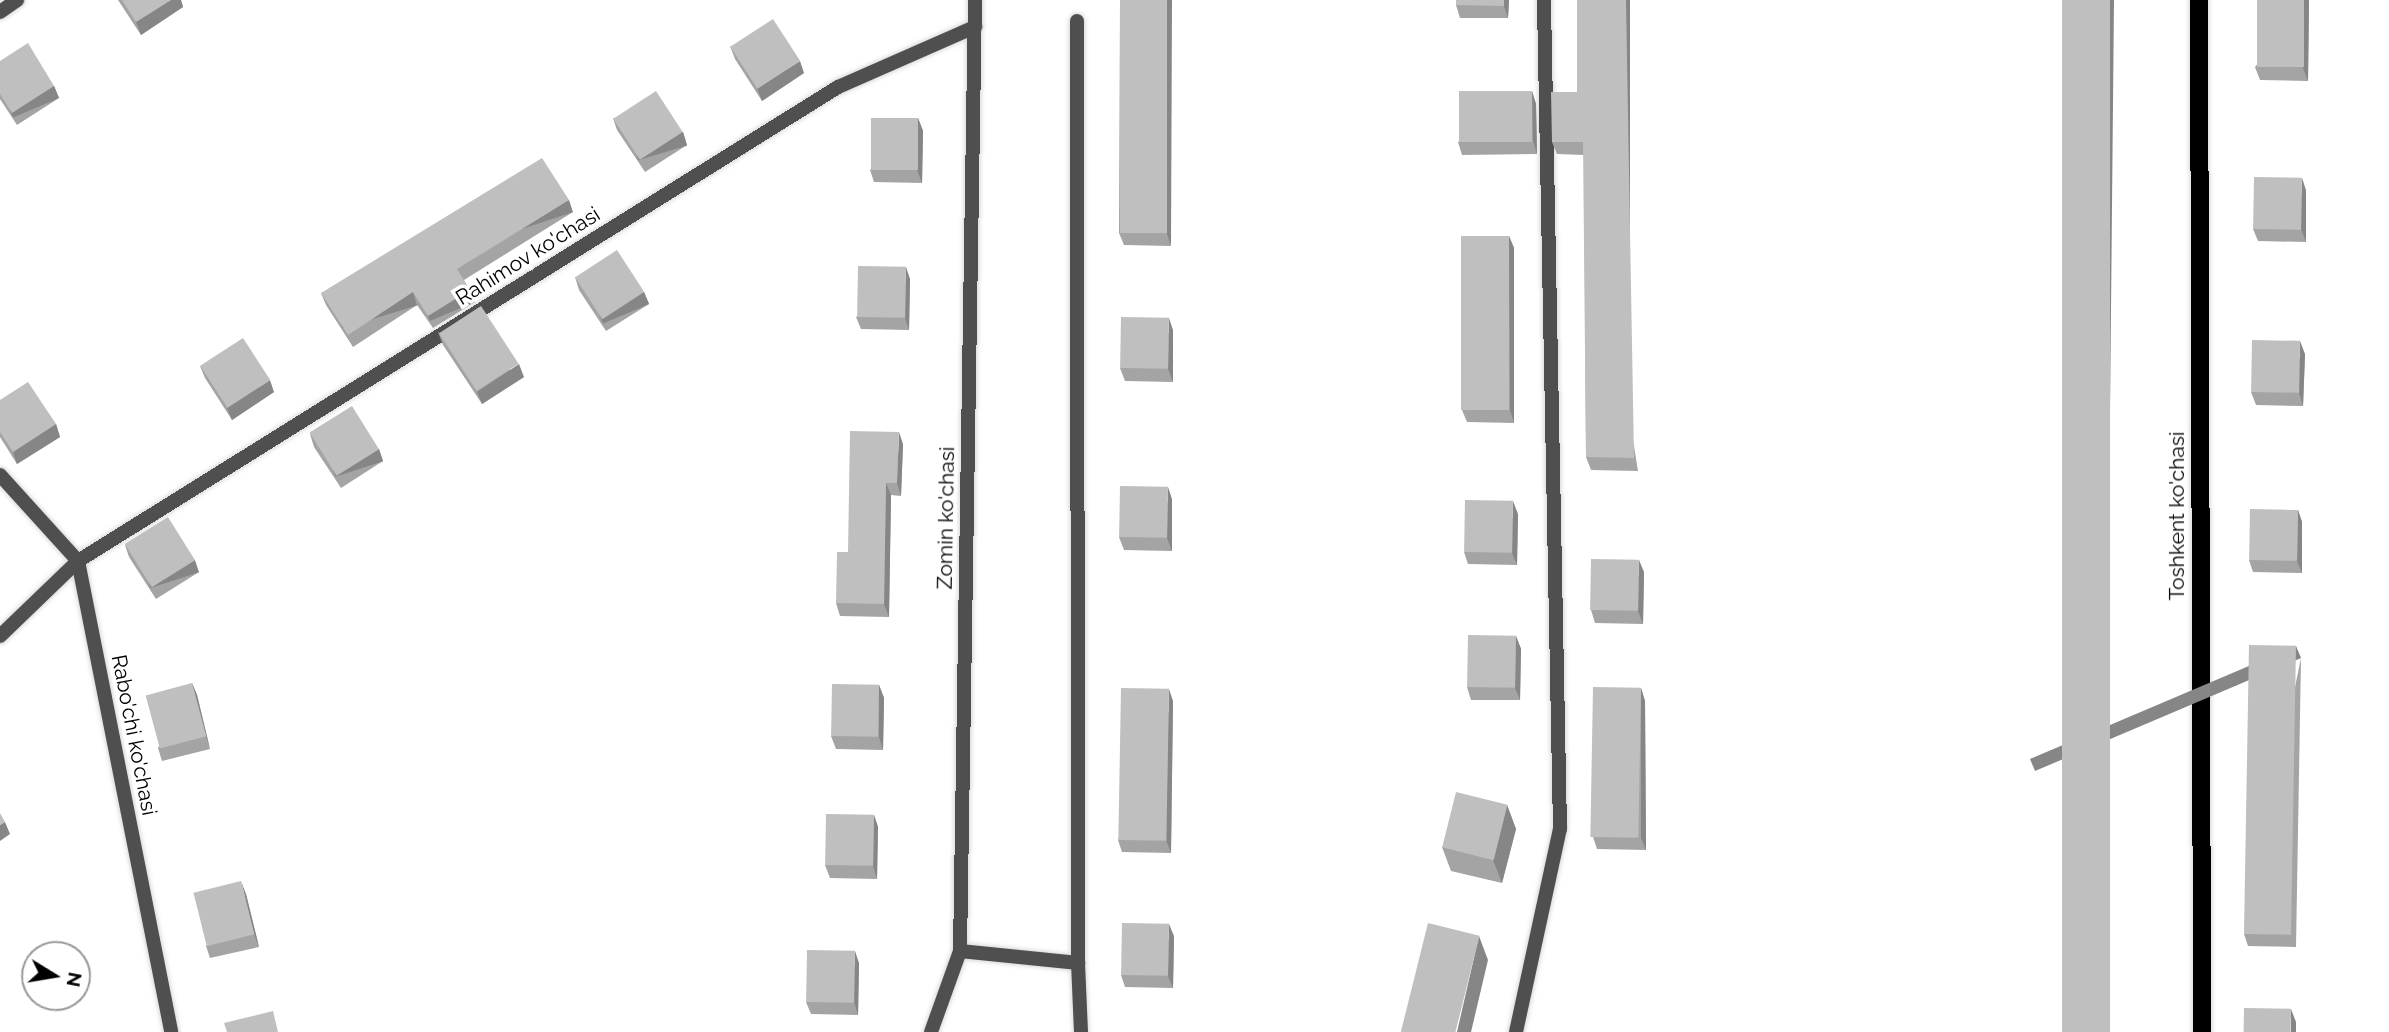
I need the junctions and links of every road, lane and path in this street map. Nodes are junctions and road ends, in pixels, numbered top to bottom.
1 (17, 0) edge
2 (975, 0) edge
3 (1544, 0) edge
4 (2199, 0) edge
5 (0, 12) edge
6 (1077, 20) dead end
7 (975, 26) junction
8 (0, 475) edge
9 (78, 561) junction
10 (0, 636) edge
11 (960, 951) junction
12 (1078, 963) junction
13 (171, 1032) edge
14 (931, 1032) edge
15 (1081, 1032) edge
16 (1516, 1032) edge
17 (2202, 1032) edge

1 - 5 street
2 - 7 street, Zomin ko'chasi
3 - 16 street
4 - 17 main road, Toshkent ko'chasi
6 - 12 street
7 - 9 street, Rahimov ko'chasi
7 - 11 street, Zomin ko'chasi
8 - 9 street
9 - 10 street, Rahimov ko'chasi
9 - 13 street, Rabo'chi ko'chasi
11 - 12 street
11 - 14 street, Zomin ko'chasi
12 - 15 street

